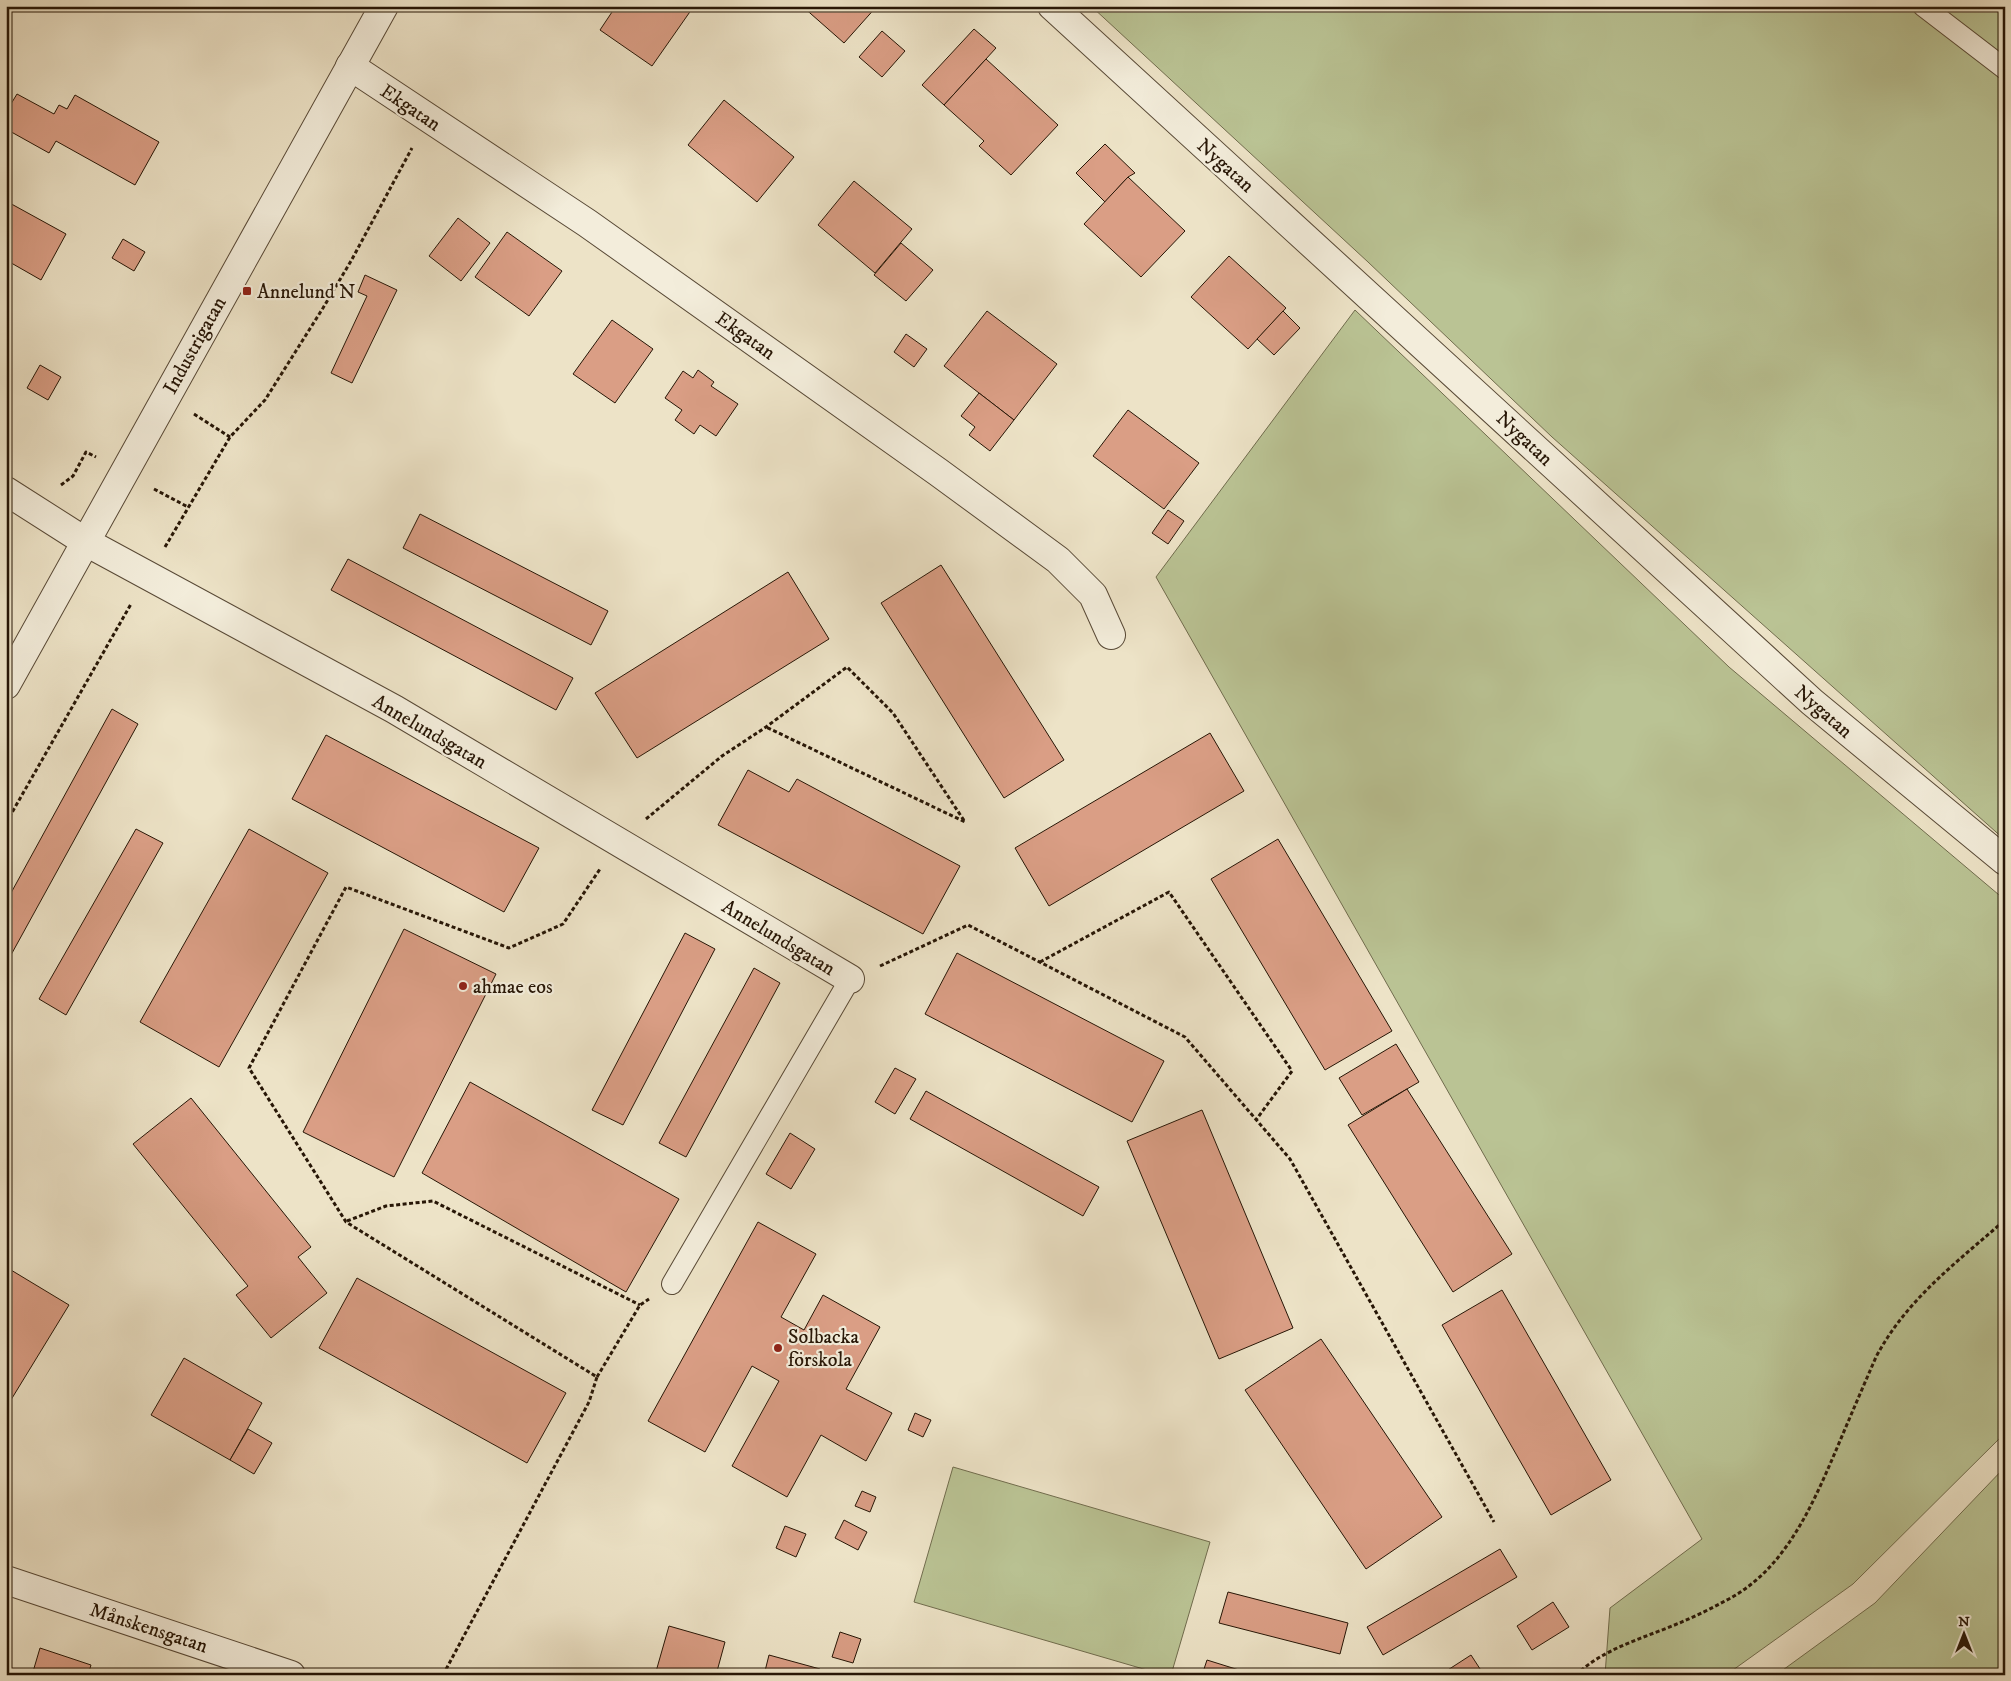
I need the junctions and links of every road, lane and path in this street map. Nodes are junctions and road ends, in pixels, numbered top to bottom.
1 (384, 6) edge
2 (1052, 6) edge
3 (1923, 6) edge
4 (350, 66) junction
5 (2005, 69) edge
6 (427, 118) junction
7 (166, 397) junction
8 (230, 437) junction
9 (6, 491) edge
10 (86, 542) junction
11 (148, 576) junction
12 (1110, 636) dead end
13 (6, 685) edge
14 (766, 727) junction
15 (6, 823) edge
16 (619, 842) junction
17 (2005, 861) edge
18 (1040, 962) junction
19 (850, 979) junction
20 (1256, 1120) junction
21 (2005, 1220) edge
22 (346, 1222) junction
23 (672, 1284) joint
24 (640, 1305) junction
25 (596, 1377) junction
26 (1494, 1522) dead end
27 (6, 1580) edge
28 (291, 1675) edge
29 (443, 1675) edge
30 (1576, 1675) edge

1 - 4 street, Industrigatan
2 - 17 street, Nygatan
3 - 5 lane
4 - 6 street, Ekgatan
4 - 7 street, Industrigatan
6 - 8 path
6 - 12 street, Ekgatan
7 - 8 path
7 - 10 street, Industrigatan
8 - 11 path
9 - 10 street, Annelundsgatan
10 - 11 street, Annelundsgatan
10 - 13 street, Industrigatan
11 - 15 path
11 - 16 street, Annelundsgatan
14 - 14 path
14 - 16 path
16 - 19 street, Annelundsgatan
16 - 22 path
18 - 19 path
18 - 20 path
18 - 20 path
19 - 23 lane
20 - 26 path
21 - 30 path
22 - 24 path
22 - 25 path
23 - 24 path
24 - 25 path
25 - 29 path
27 - 28 street, Månskensgatan

